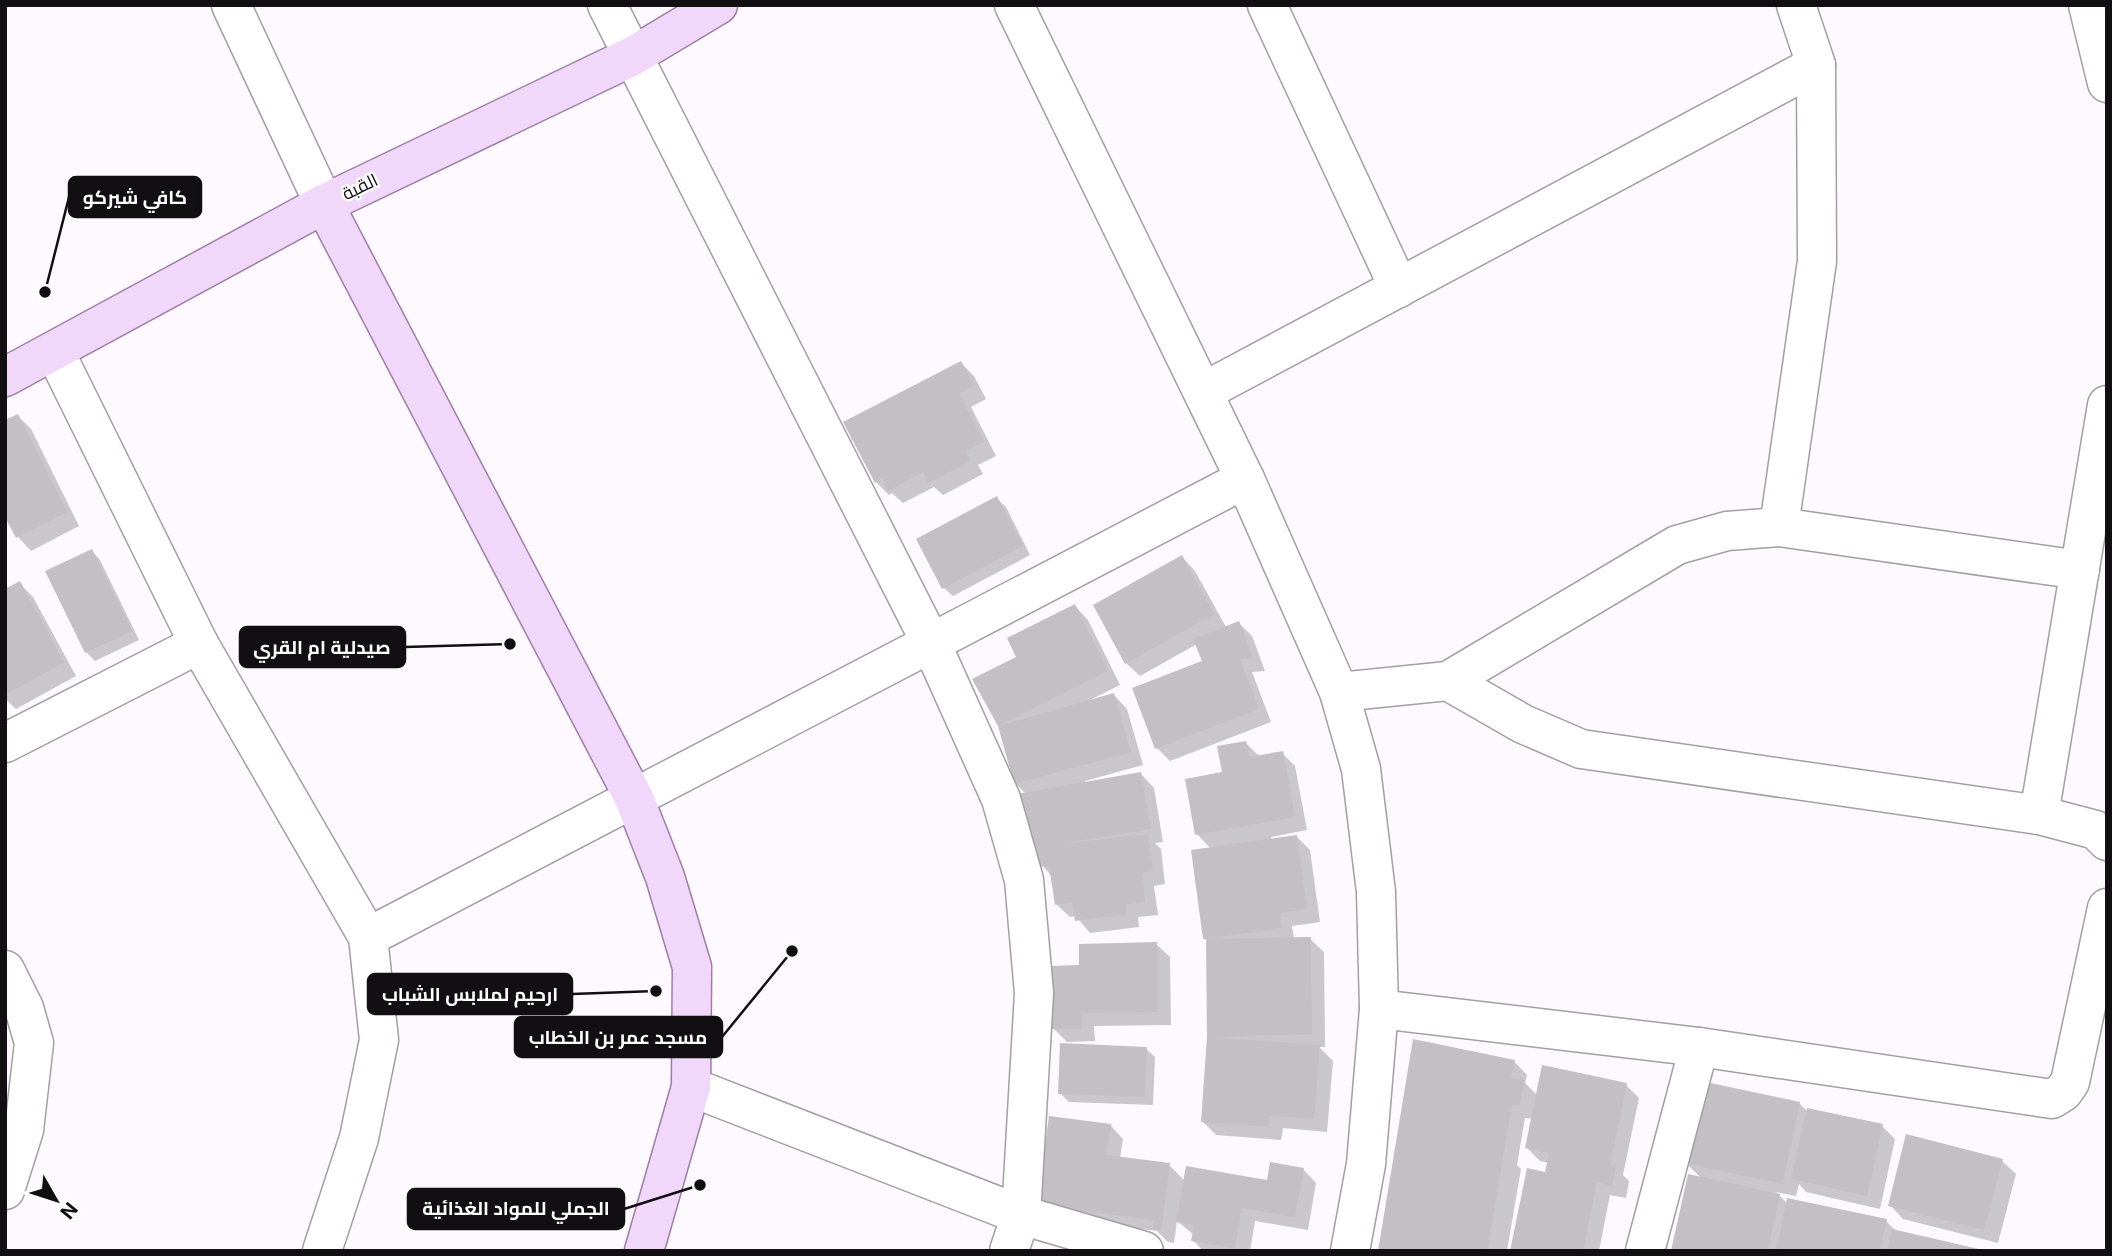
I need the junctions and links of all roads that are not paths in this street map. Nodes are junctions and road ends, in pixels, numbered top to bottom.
1 (231, 5) edge
2 (607, 5) edge
3 (718, 5) edge
4 (1013, 5) edge
5 (1266, 5) edge
6 (1796, 5) edge
7 (2088, 5) edge
8 (633, 56) junction
9 (1816, 65) junction
10 (2107, 83) edge
11 (324, 204) junction
12 (1399, 288) junction
13 (55, 352) junction
14 (5, 377) edge
15 (1203, 392) junction
16 (2107, 405) edge
17 (1245, 479) junction
18 (1779, 527) junction
19 (2080, 570) junction
20 (931, 643) junction
21 (199, 644) junction
22 (1448, 681) junction
23 (1339, 692) junction
24 (5, 743) edge
25 (634, 798) junction
26 (2039, 815) junction
27 (2107, 841) edge
28 (2107, 908) edge
29 (368, 937) junction
30 (5, 970) edge
31 (1379, 1009) junction
32 (1699, 1047) junction
33 (691, 1087) junction
34 (15, 1126) edge
35 (5, 1190) edge
36 (1021, 1215) junction
37 (322, 1251) edge
38 (644, 1251) edge
39 (1009, 1251) edge
40 (1144, 1251) edge
41 (1350, 1251) edge
42 (1645, 1251) edge

1 - 11 street
2 - 8 street
3 - 8 main road, القبة
4 - 15 street
5 - 12 street
6 - 9 street
7 - 10 street
8 - 11 main road, القبة
8 - 20 street
9 - 12 street
9 - 18 street
11 - 13 main road, القبة
11 - 25 main road
12 - 15 street
13 - 14 main road, القبة
13 - 21 street
15 - 17 street
16 - 19 street
17 - 20 street
17 - 23 street
18 - 19 street
18 - 22 street
19 - 26 street
20 - 25 street
20 - 36 street
21 - 24 street
21 - 29 street
22 - 23 street
22 - 26 street
23 - 31 street
25 - 29 street
25 - 33 main road
26 - 27 street
28 - 32 street
29 - 37 street
30 - 34 street
31 - 32 street
31 - 41 street
32 - 42 street
33 - 36 street
33 - 38 main road
34 - 35 street
36 - 39 street
36 - 40 street

